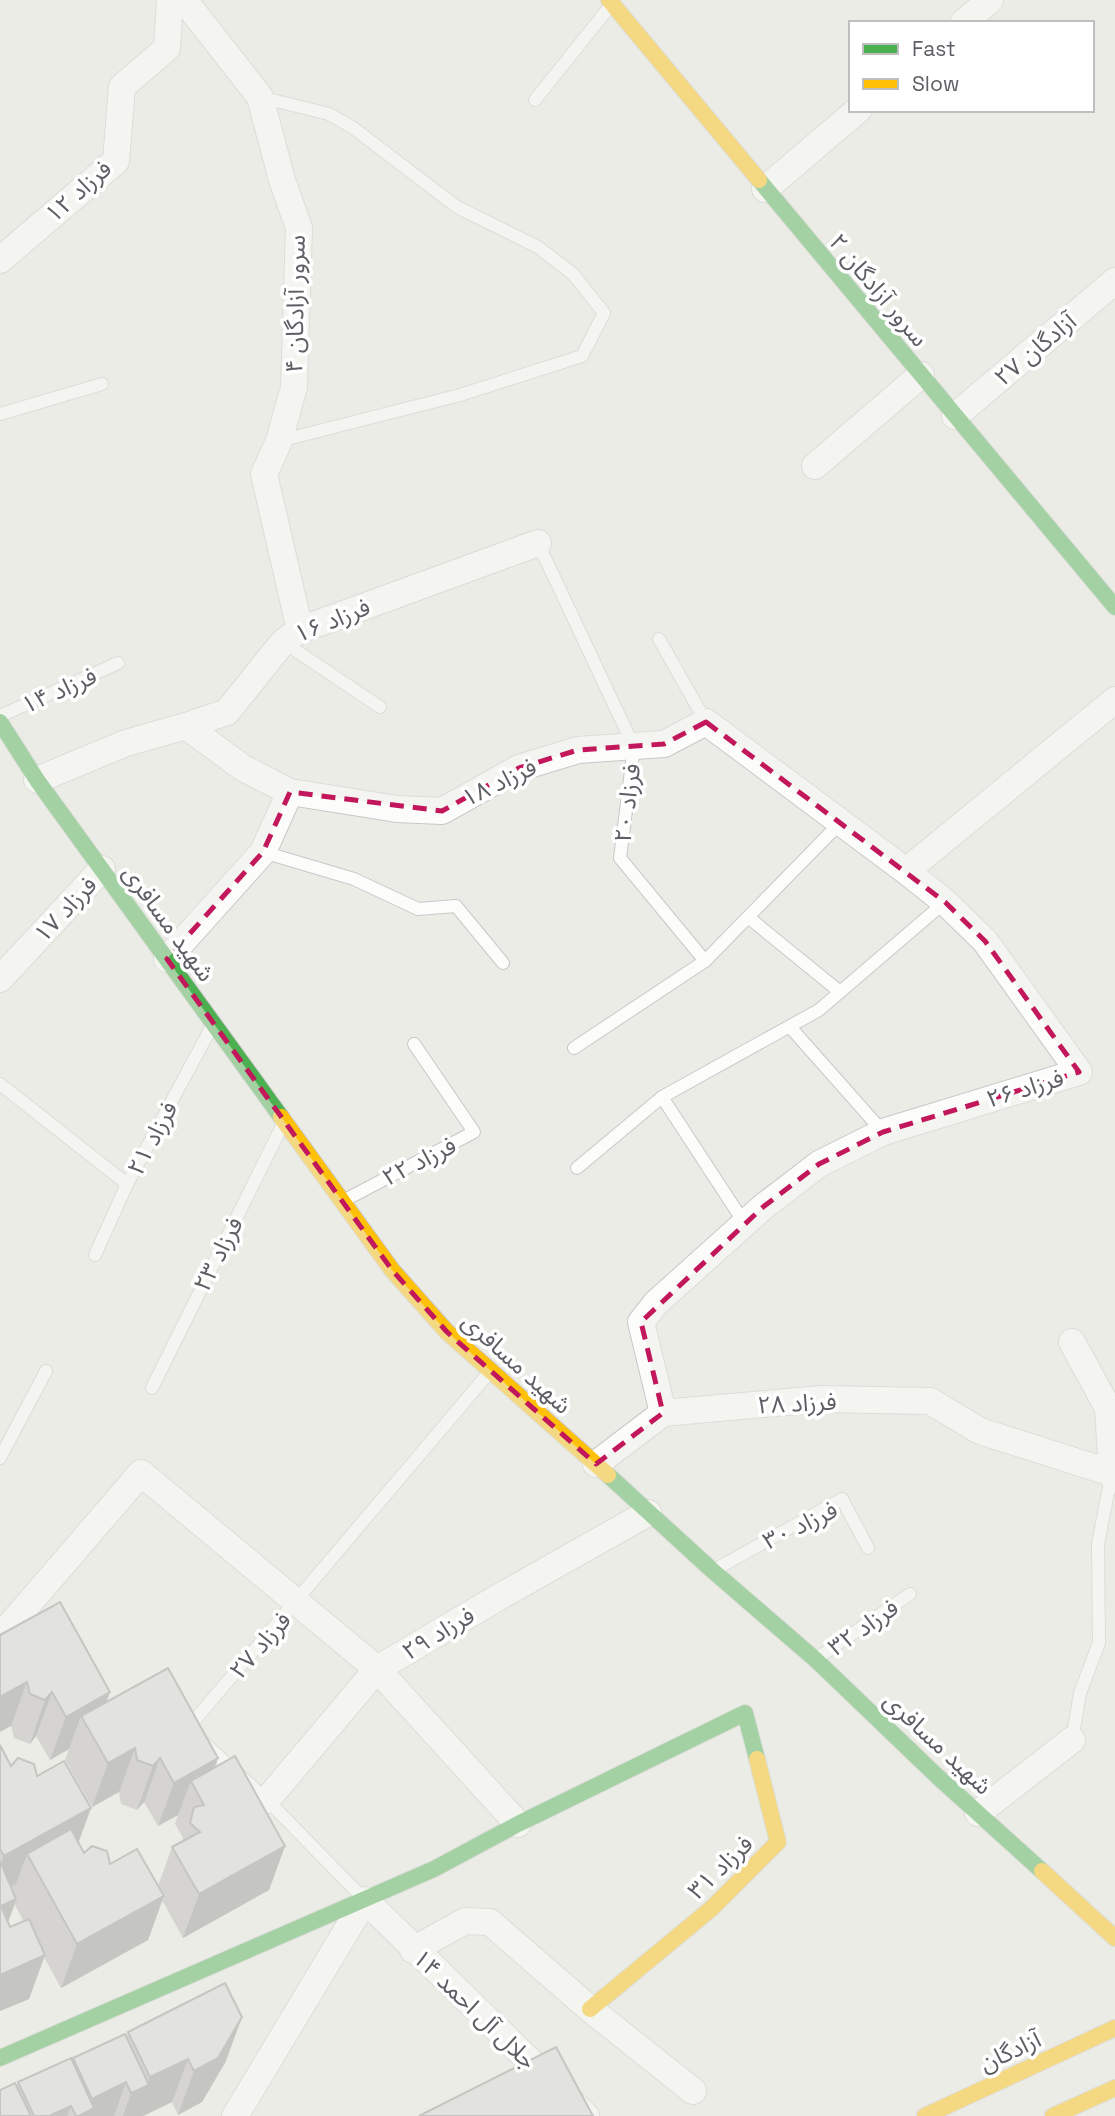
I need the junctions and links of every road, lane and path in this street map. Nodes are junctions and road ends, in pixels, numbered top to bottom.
1 (170, 0) edge
2 (184, 0) edge
3 (990, 0) edge
4 (611, 2) edge
5 (965, 21) edge
6 (260, 97) junction
7 (535, 100) dead end
8 (857, 112) edge
9 (765, 188) junction
10 (0, 260) edge
11 (1115, 281) edge
12 (920, 375) junction
13 (102, 384) dead end
14 (0, 414) edge
15 (955, 416) junction
16 (279, 442) junction
17 (815, 466) dead end
18 (538, 543) joint
19 (1115, 607) edge
20 (291, 636) junction
21 (659, 639) dead end
22 (118, 663) dead end
23 (1115, 700) edge
24 (380, 707) dead end
25 (0, 716) edge
26 (0, 722) edge
27 (706, 722) junction
28 (186, 726) junction
29 (634, 747) junction
30 (37, 779) junction
31 (290, 792) junction
32 (840, 823) junction
33 (263, 852) junction
34 (102, 869) junction
35 (906, 871) junction
36 (945, 902) junction
37 (748, 917) junction
38 (167, 959) junction
39 (705, 961) junction
40 (503, 963) dead end
41 (0, 979) edge
42 (840, 992) junction
43 (214, 1024) junction
44 (791, 1028) junction
45 (414, 1044) dead end
46 (574, 1048) dead end
47 (0, 1084) edge
48 (662, 1097) junction
49 (285, 1121) junction
50 (883, 1132) junction
51 (577, 1168) dead end
52 (127, 1184) junction
53 (342, 1201) junction
54 (745, 1225) junction
55 (95, 1255) dead end
56 (1072, 1342) dead end
57 (46, 1371) dead end
58 (491, 1371) junction
59 (152, 1388) dead end
60 (663, 1413) junction
61 (0, 1458) edge
62 (596, 1464) junction
63 (1114, 1475) edge
64 (648, 1513) junction
65 (868, 1548) dead end
66 (712, 1571) junction
67 (910, 1594) dead end
68 (295, 1604) junction
69 (0, 1637) edge
70 (816, 1660) junction
71 (377, 1670) junction
72 (1072, 1740) joint
73 (267, 1800) junction
74 (978, 1813) junction
75 (518, 1824) junction
76 (365, 1900) junction
77 (1115, 1938) edge
78 (413, 1950) junction
79 (590, 2009) junction
80 (1115, 2028) edge
81 (0, 2058) edge
82 (693, 2091) dead end
83 (1113, 2094) edge
84 (235, 2116) edge
85 (586, 2116) edge
86 (925, 2116) edge
87 (1053, 2116) edge

1 - 10 street, فرزاد ۱۲
2 - 6 street, سرور آزادگان ۴
3 - 5 street
4 - 7 lane
4 - 9 street, سرور آزادگان ۲
6 - 16 street, سرور آزادگان ۴
6 - 16 lane
8 - 9 street
9 - 12 street, سرور آزادگان ۲
11 - 15 street, آزادگان ۲۷
12 - 15 street, سرور آزادگان ۲
12 - 17 street
13 - 14 lane
15 - 19 street, سرور آزادگان ۲
16 - 20 street, سرور آزادگان ۴
18 - 20 street, فرزاد ۱۶
18 - 29 lane
20 - 24 lane
20 - 28 street, فرزاد ۱۶
21 - 27 lane
22 - 25 lane, فرزاد ۱۴
23 - 35 street
26 - 30 street, شهید مسافری
27 - 29 street, فرزاد ۱۸
27 - 32 street
28 - 30 street, فرزاد ۱۶
28 - 31 street, فرزاد ۱۸
29 - 31 street, فرزاد ۱۸
29 - 39 lane, فرزاد ۲۰
30 - 34 street, شهید مسافری
31 - 33 street
32 - 35 street
32 - 37 lane
33 - 38 street
33 - 40 lane
34 - 38 street, شهید مسافری
34 - 41 street, فرزاد ۱۷
35 - 36 street, فرزاد ۲۶
36 - 42 lane
36 - 50 street, فرزاد ۲۶
37 - 39 lane
37 - 42 lane
38 - 43 street, شهید مسافری
39 - 46 lane
42 - 44 lane
43 - 49 street, شهید مسافری
43 - 52 lane, فرزاد ۲۱
44 - 48 lane
44 - 50 lane
45 - 53 lane, فرزاد ۲۲
47 - 52 lane
48 - 51 lane
48 - 54 lane
49 - 53 street, شهید مسافری
49 - 59 lane, فرزاد ۲۳
50 - 54 street, فرزاد ۲۶
52 - 55 lane, فرزاد ۲۱
53 - 58 street, شهید مسافری
54 - 60 street, فرزاد ۲۶
56 - 63 street
57 - 61 lane
58 - 62 street, شهید مسافری
58 - 68 lane, فرزاد ۲۷
60 - 62 street
60 - 63 street, فرزاد ۲۸
62 - 64 street, شهید مسافری
63 - 72 lane
64 - 66 street, شهید مسافری
64 - 71 street, فرزاد ۲۹
65 - 66 lane, فرزاد ۳۰
66 - 70 street, شهید مسافری
67 - 70 lane, فرزاد ۳۲
68 - 69 street
68 - 71 street
68 - 73 lane, فرزاد ۲۷
70 - 74 street, شهید مسافری
71 - 73 street, فرزاد ۲۹
71 - 75 street
72 - 74 street
73 - 76 lane, فرزاد ۲۷
74 - 77 street, شهید مسافری
75 - 76 street
75 - 79 street, فرزاد ۳۱
76 - 78 street, جلال آل احمد ۱۴
76 - 81 street
76 - 84 street
78 - 79 street
78 - 85 street, جلال آل احمد ۱۴
79 - 82 street
80 - 86 street, آزادگان
83 - 87 street

